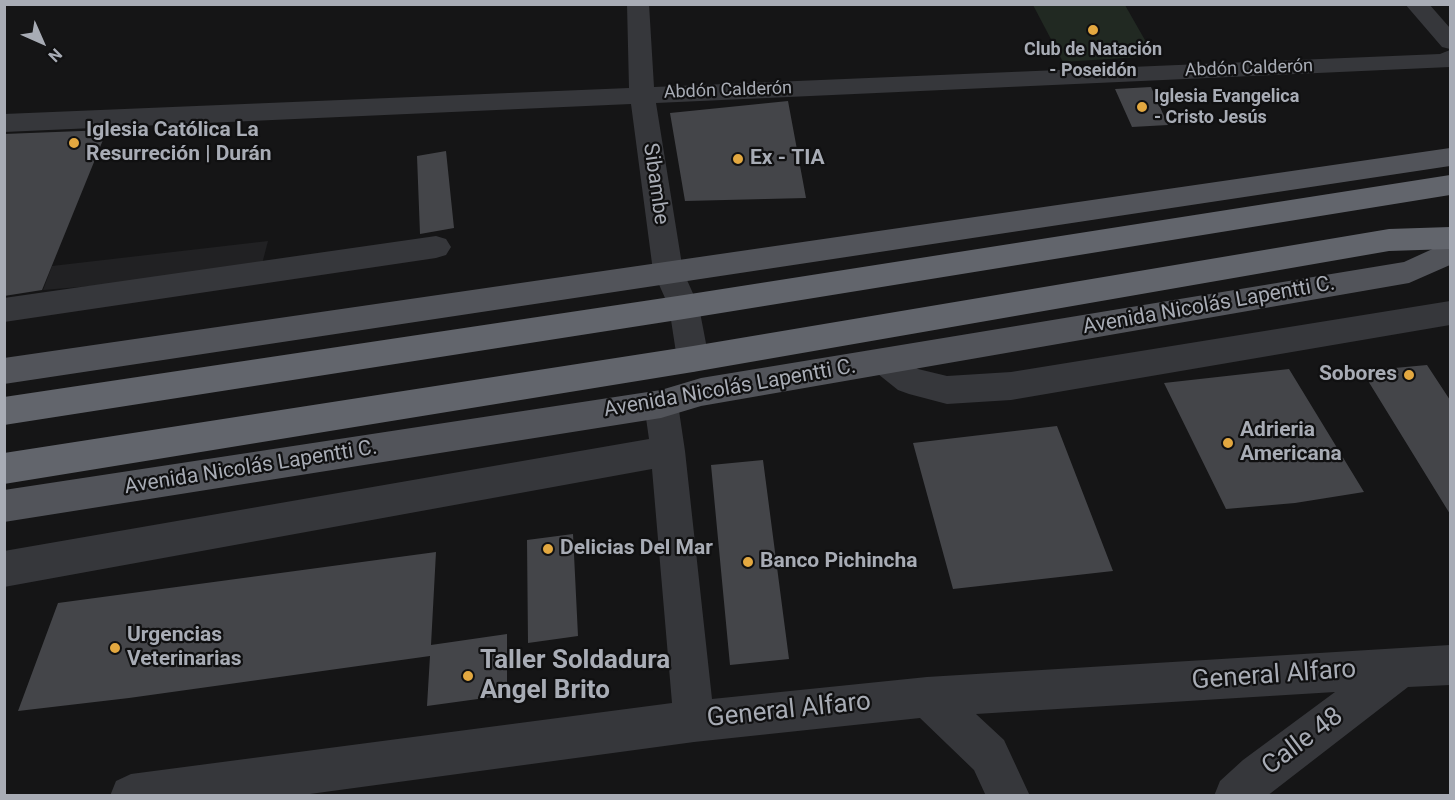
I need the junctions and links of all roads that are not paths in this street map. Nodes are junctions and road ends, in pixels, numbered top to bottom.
1 (638, 4) edge
2 (1416, 4) edge
3 (1450, 42) edge
4 (1450, 58) edge
5 (642, 94) junction
6 (4, 123) edge
7 (1450, 157) edge
8 (1450, 185) edge
9 (1450, 238) edge
10 (436, 247) dead end
11 (1450, 252) edge
12 (668, 272) junction
13 (684, 307) junction
14 (4, 310) edge
15 (1450, 313) edge
16 (693, 359) junction
17 (884, 361) junction
18 (4, 371) edge
19 (661, 404) junction
20 (4, 411) edge
21 (668, 451) junction
22 (4, 469) edge
23 (4, 506) edge
24 (4, 569) edge
25 (1450, 665) edge
26 (1401, 668) junction
27 (927, 698) junction
28 (694, 721) junction
29 (131, 795) edge
30 (1009, 795) edge
31 (1235, 795) edge

1 - 5 street, Sibambe
2 - 3 street
4 - 5 street, Abdón Calderón
5 - 6 street, Abdón Calderón
5 - 12 street, Sibambe
7 - 12 main road
8 - 13 highway
9 - 16 highway, Avenida Nicolás Lapentti C.
10 - 14 street
11 - 17 main road, Avenida Nicolás Lapentti C.
12 - 13 street, Sibambe
12 - 18 main road
13 - 16 street, Sibambe
13 - 20 highway
15 - 17 street
16 - 22 highway, Avenida Nicolás Lapentti C.
17 - 19 main road, Avenida Nicolás Lapentti C.
19 - 21 street
19 - 23 main road, Avenida Nicolás Lapentti C.
21 - 24 street
21 - 28 street
25 - 26 street, General Alfaro
26 - 27 street, General Alfaro
26 - 31 street, Calle 48
27 - 28 street, General Alfaro
27 - 30 street
28 - 29 street, General Alfaro

